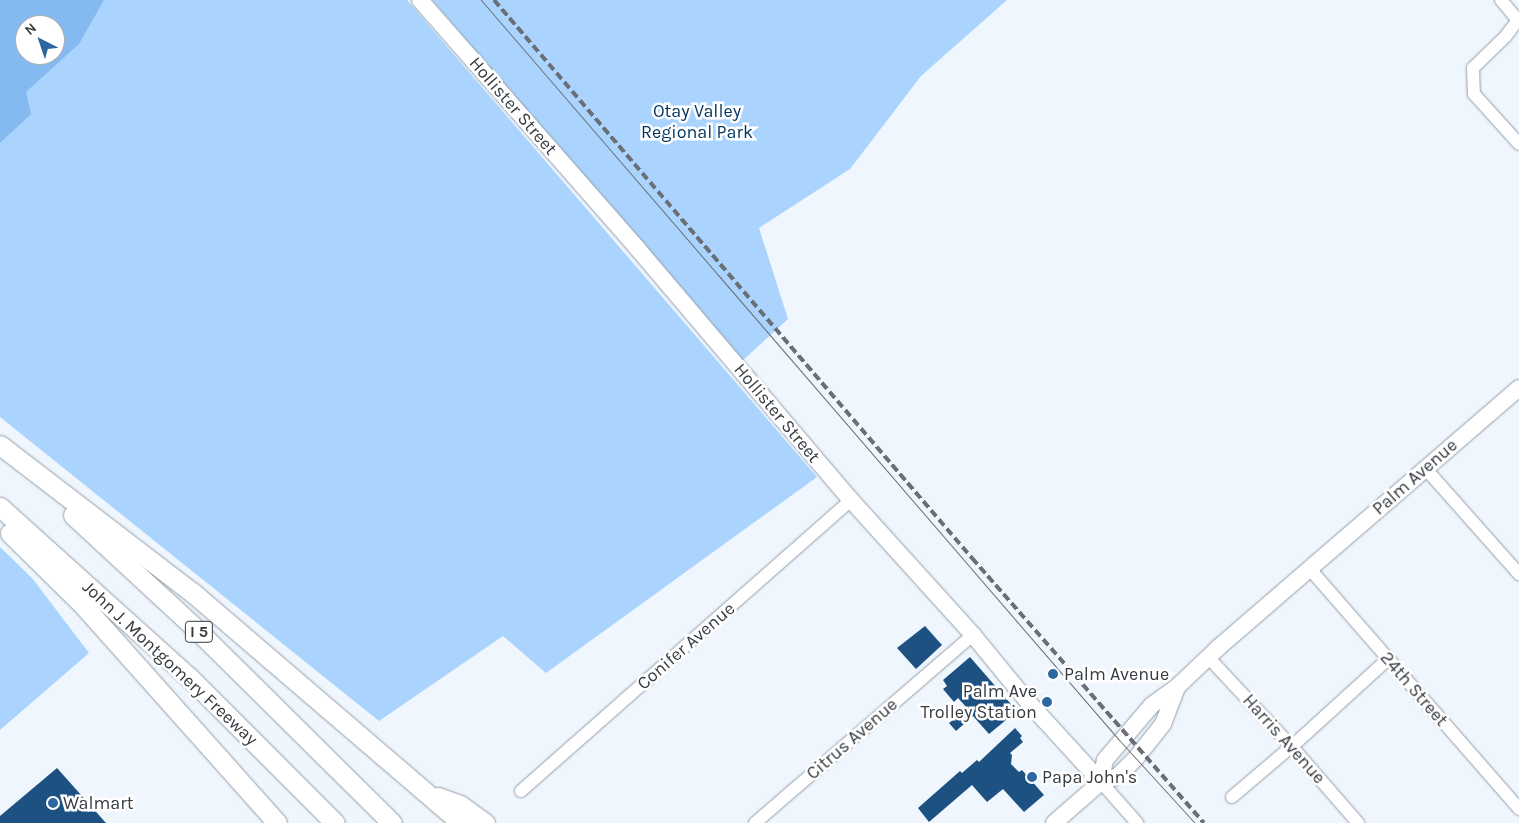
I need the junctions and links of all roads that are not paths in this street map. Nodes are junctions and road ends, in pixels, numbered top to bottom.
1 (420, 0) edge
2 (1501, 0) edge
3 (1519, 144) edge
4 (1519, 388) edge
5 (0, 446) edge
6 (1425, 468) junction
7 (851, 500) junction
8 (0, 508) edge
9 (0, 524) edge
10 (1309, 568) junction
11 (1519, 574) edge
12 (973, 636) junction
13 (1208, 657) junction
14 (1388, 659) junction
15 (1178, 687) junction
16 (1292, 747) junction
17 (1101, 782) junction
18 (521, 791) dead end
19 (426, 793) junction
20 (1232, 797) dead end
21 (1519, 809) edge
22 (277, 823) edge
23 (335, 823) edge
24 (392, 823) edge
25 (461, 823) edge
26 (485, 823) edge
27 (755, 823) edge
28 (1054, 823) edge
29 (1137, 823) edge
30 (1358, 823) edge

1 - 7 main road, Hollister Street
2 - 3 street
4 - 6 main road, Palm Avenue
5 - 19 highway
5 - 24 highway, I 5
6 - 10 main road, Palm Avenue
6 - 11 street
7 - 12 main road, Hollister Street
7 - 18 street, Conifer Avenue
8 - 23 highway, John J. Montgomery Freeway / I 5
9 - 22 highway
10 - 13 main road, Palm Avenue
10 - 14 street, 24th Street
12 - 17 main road, Hollister Street
12 - 27 street, Citrus Avenue
13 - 15 main road, Palm Avenue
13 - 16 street, Harris Avenue
14 - 16 street
14 - 21 street, 24th Street
15 - 17 main road, Palm Avenue
15 - 17 main road, Palm Avenue
16 - 20 street
16 - 30 street, Harris Avenue
17 - 28 main road, Palm Avenue
17 - 29 street, Hollister Street
19 - 25 highway
19 - 26 highway

